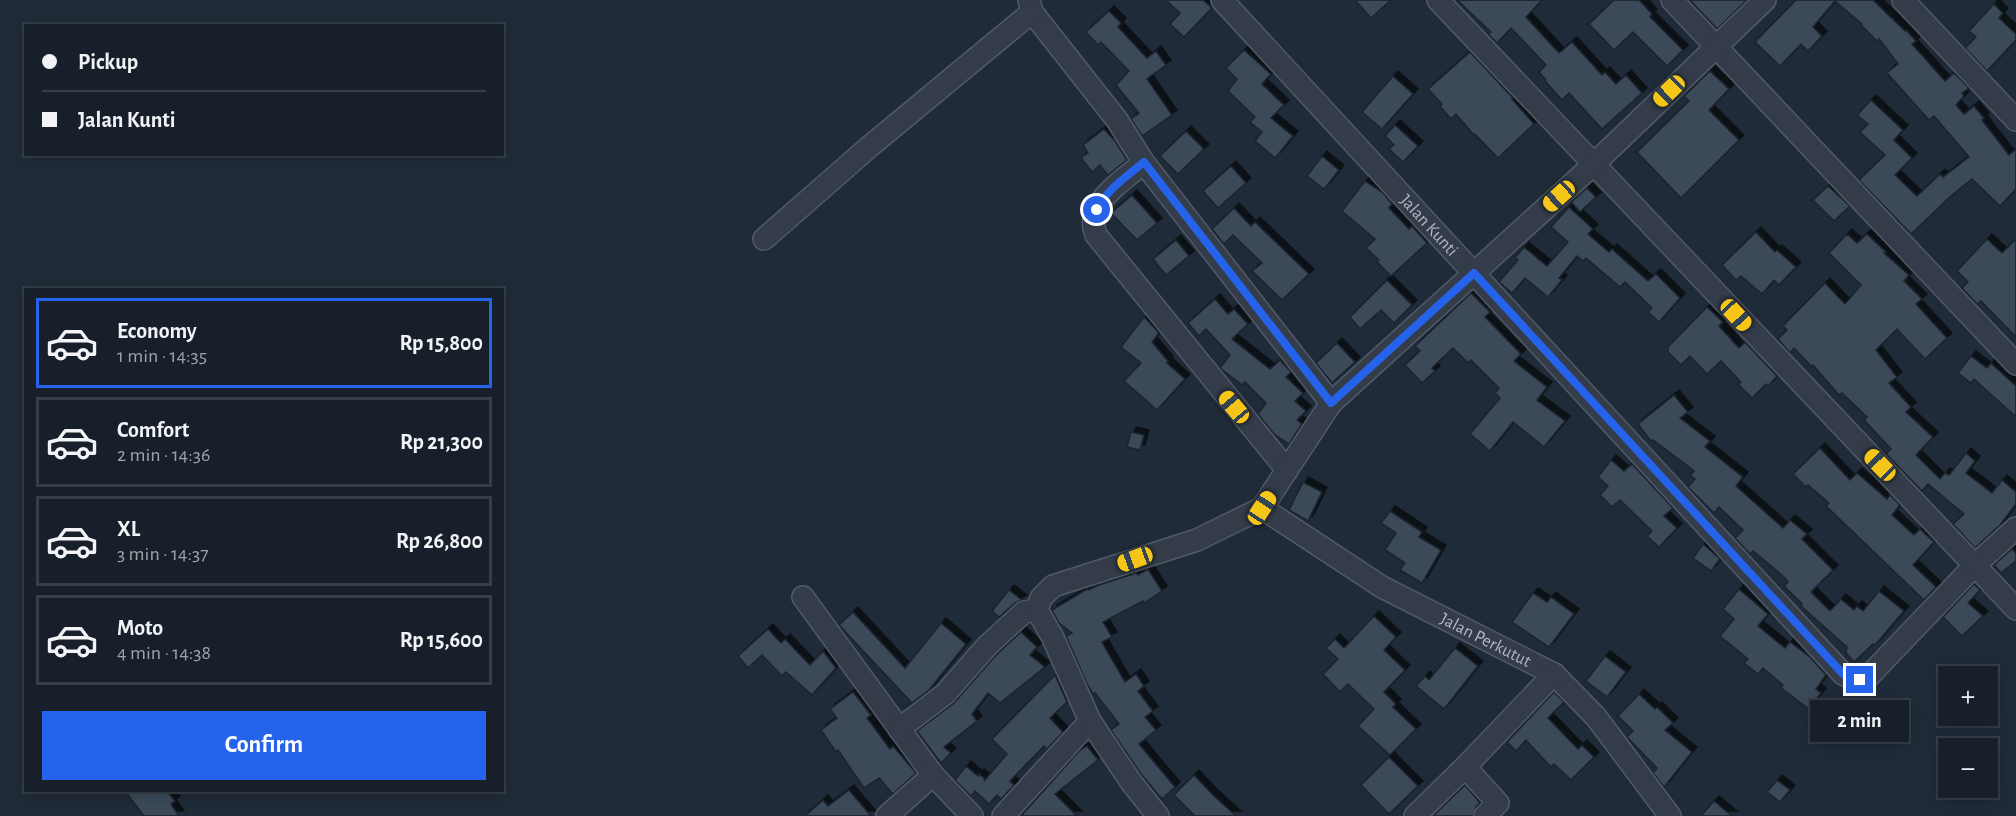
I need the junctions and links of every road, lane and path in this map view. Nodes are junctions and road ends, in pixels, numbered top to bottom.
1 (1222, 0) edge
2 (1438, 0) edge
3 (1672, 0) edge
4 (1765, 0) edge
5 (1903, 0) edge
6 (1030, 6) edge
7 (1715, 46) junction
8 (2016, 120) edge
9 (1144, 162) junction
10 (1593, 165) junction
11 (764, 239) dead end
12 (1474, 273) junction
13 (2016, 364) edge
14 (1331, 403) junction
15 (1287, 470) junction
16 (1262, 508) junction
17 (2016, 528) edge
18 (1975, 565) junction
19 (803, 597) dead end
20 (2016, 609) edge
21 (1036, 610) junction
22 (1554, 674) junction
23 (1090, 721) junction
24 (899, 729) junction
25 (1465, 767) junction
26 (933, 775) junction
27 (887, 816) edge
28 (972, 816) edge
29 (1003, 816) edge
30 (1158, 816) edge
31 (1415, 816) edge
32 (1485, 816) edge
33 (1670, 816) edge

1 - 12 street, Jalan Kunti
2 - 10 street
3 - 7 street
4 - 7 street
5 - 8 street
6 - 9 street
6 - 11 street
7 - 10 street
7 - 13 street
9 - 14 street
9 - 15 street
10 - 12 street
10 - 18 street
12 - 14 street
12 - 18 street, Jalan Kunti
14 - 15 street
15 - 16 street
16 - 21 street
16 - 22 street, Jalan Perkutut
17 - 18 street
18 - 20 street
19 - 24 street
21 - 23 street
21 - 24 street
22 - 25 street
22 - 33 street, Jalan Perkutut
23 - 29 street
23 - 30 street
24 - 26 street
25 - 31 street
25 - 32 street
26 - 27 street
26 - 28 street

